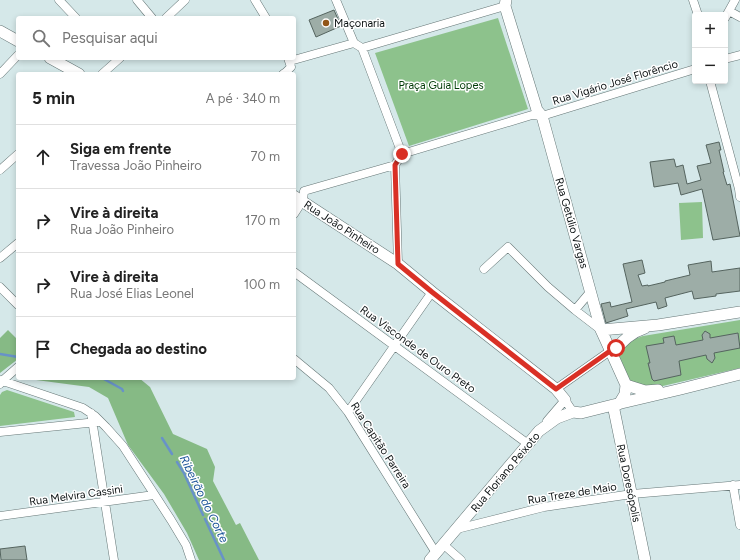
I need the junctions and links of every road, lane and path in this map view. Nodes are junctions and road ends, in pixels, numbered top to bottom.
1 (60, 0) edge
2 (137, 0) edge
3 (186, 0) edge
4 (255, 0) edge
5 (336, 0) edge
6 (693, 0) edge
7 (734, 0) edge
8 (507, 2) edge
9 (697, 12) edge
10 (728, 13) edge
11 (728, 15) edge
12 (74, 16) edge
13 (150, 16) edge
14 (168, 16) edge
15 (265, 16) edge
16 (740, 17) edge
17 (0, 31) edge
18 (16, 39) edge
19 (354, 43) junction
20 (362, 48) junction
21 (740, 55) edge
22 (16, 57) edge
23 (296, 57) edge
24 (728, 58) edge
25 (54, 60) edge
26 (115, 60) edge
27 (289, 60) edge
28 (692, 70) edge
29 (75, 72) edge
30 (104, 72) edge
31 (286, 72) edge
32 (0, 74) edge
33 (711, 84) edge
34 (537, 114) junction
35 (402, 154) junction
36 (16, 156) edge
37 (395, 165) junction
38 (0, 170) edge
39 (740, 192) edge
40 (298, 198) edge
41 (16, 245) edge
42 (0, 258) edge
43 (398, 264) junction
44 (484, 269) dead end
45 (296, 273) edge
46 (0, 287) edge
47 (591, 291) junction
48 (432, 292) junction
49 (16, 303) edge
50 (575, 310) junction
51 (740, 312) edge
52 (658, 325) junction
53 (601, 330) junction
54 (395, 346) junction
55 (611, 352) junction
56 (296, 361) edge
57 (16, 369) edge
58 (740, 374) edge
59 (1, 382) edge
60 (626, 385) junction
61 (556, 389) junction
62 (681, 389) junction
63 (616, 405) junction
64 (566, 409) junction
65 (348, 412) junction
66 (91, 413) junction
67 (92, 422) junction
68 (101, 422) junction
69 (0, 432) edge
70 (528, 444) junction
71 (737, 485) edge
72 (632, 494) junction
73 (154, 495) junction
74 (104, 502) junction
75 (0, 516) edge
76 (740, 525) edge
77 (457, 529) junction
78 (444, 545) junction
79 (433, 557) edge
80 (114, 560) edge
81 (191, 560) edge
82 (461, 560) edge
83 (645, 560) edge

1 - 12 street
2 - 13 street
3 - 14 street
4 - 15 street
5 - 19 street
6 - 9 street
7 - 10 street
8 - 20 street
8 - 34 street
11 - 16 street
17 - 18 street
19 - 20 street
19 - 23 street
20 - 35 street
21 - 24 street
22 - 32 street
25 - 29 street
26 - 30 street
27 - 31 street
28 - 34 street, Rua Vigário José Florêncio
33 - 39 street
34 - 35 street
34 - 47 street, Rua Getúlio Vargas
35 - 37 street
36 - 38 street
37 - 40 street
37 - 43 street
40 - 43 street, Rua João Pinheiro
41 - 42 street
43 - 48 street, Rua João Pinheiro
44 - 50 street
45 - 54 street, Rua Visconde de Ouro Preto
46 - 49 street
47 - 50 street
47 - 53 street, Rua Getúlio Vargas
48 - 54 street
48 - 61 street, Rua João Pinheiro
50 - 53 street
51 - 52 street
52 - 53 street
52 - 55 street
53 - 55 street, Rua Getúlio Vargas
54 - 65 street
54 - 70 street, Rua Visconde de Ouro Preto
55 - 60 street, Rua Getúlio Vargas
55 - 61 street
56 - 65 street, Rua Capitão Parreira
57 - 59 street
58 - 62 street
59 - 66 street
60 - 62 street
60 - 63 street
61 - 64 street, Rua João Pinheiro
62 - 63 street, Rua Floriano Peixoto
63 - 64 street, Rua Floriano Peixoto
63 - 72 street, Rua Doresópolis
64 - 70 street, Rua Floriano Peixoto
65 - 79 street, Rua Capitão Parreira
66 - 67 street
66 - 68 street
67 - 68 street
67 - 69 street
67 - 74 street
68 - 73 street
70 - 77 street, Rua Floriano Peixoto
71 - 72 street, Rua Treze de Maio
71 - 76 street
72 - 77 street, Rua Treze de Maio
72 - 83 street, Rua Doresópolis
73 - 74 street, Rua Melvira Cassini
73 - 81 street
74 - 75 street, Rua Melvira Cassini
74 - 80 street
77 - 78 street, Rua Floriano Peixoto
78 - 79 street, Rua Floriano Peixoto
78 - 82 street

